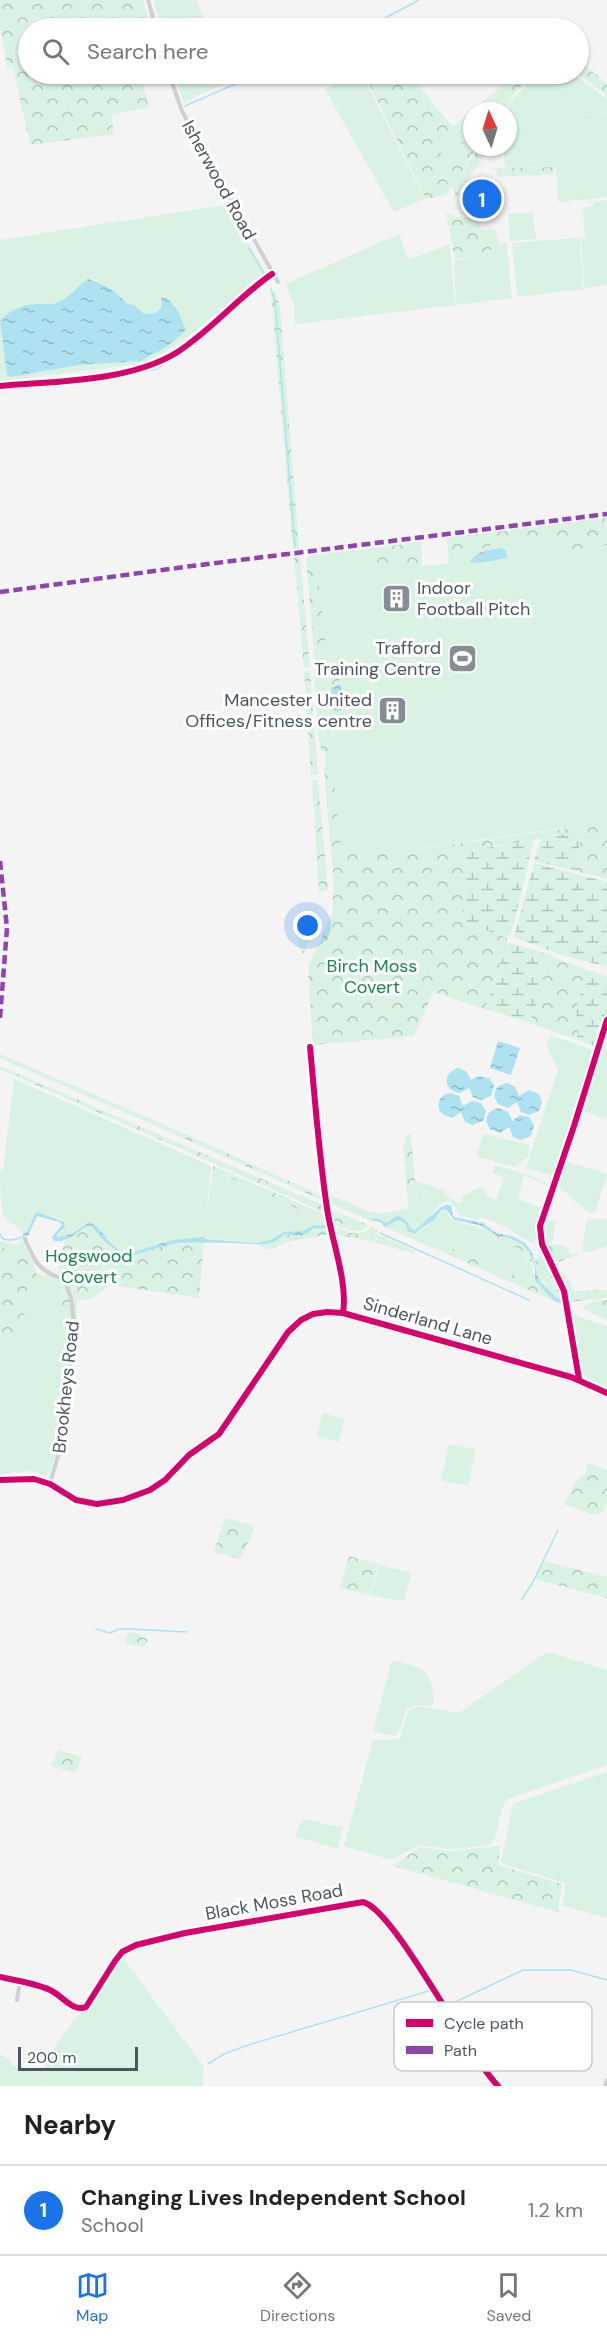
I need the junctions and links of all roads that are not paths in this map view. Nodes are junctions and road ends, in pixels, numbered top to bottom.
1 (148, 0) edge
2 (153, 18) edge
3 (173, 84) edge
4 (278, 282) dead end
5 (550, 1198) dead end
6 (25, 1239) dead end
7 (579, 1379) junction
8 (607, 1393) edge
9 (0, 1480) edge
10 (50, 1484) junction
11 (0, 1977) edge
12 (20, 1982) junction
13 (16, 2000) dead end
14 (441, 2002) edge
15 (485, 2071) edge
16 (607, 2080) edge
17 (498, 2086) edge
18 (605, 2086) edge

1 - 2 street
3 - 4 street, Isherwood Road
5 - 7 street
6 - 10 street, Brookheys Road
7 - 8 street, Sinderland Lane
7 - 10 street, Sinderland Lane
9 - 10 street, Sinderland Lane
11 - 12 street, Black Moss Road
12 - 13 street
12 - 14 street, Black Moss Road
15 - 17 street, Black Moss Road
16 - 18 street

